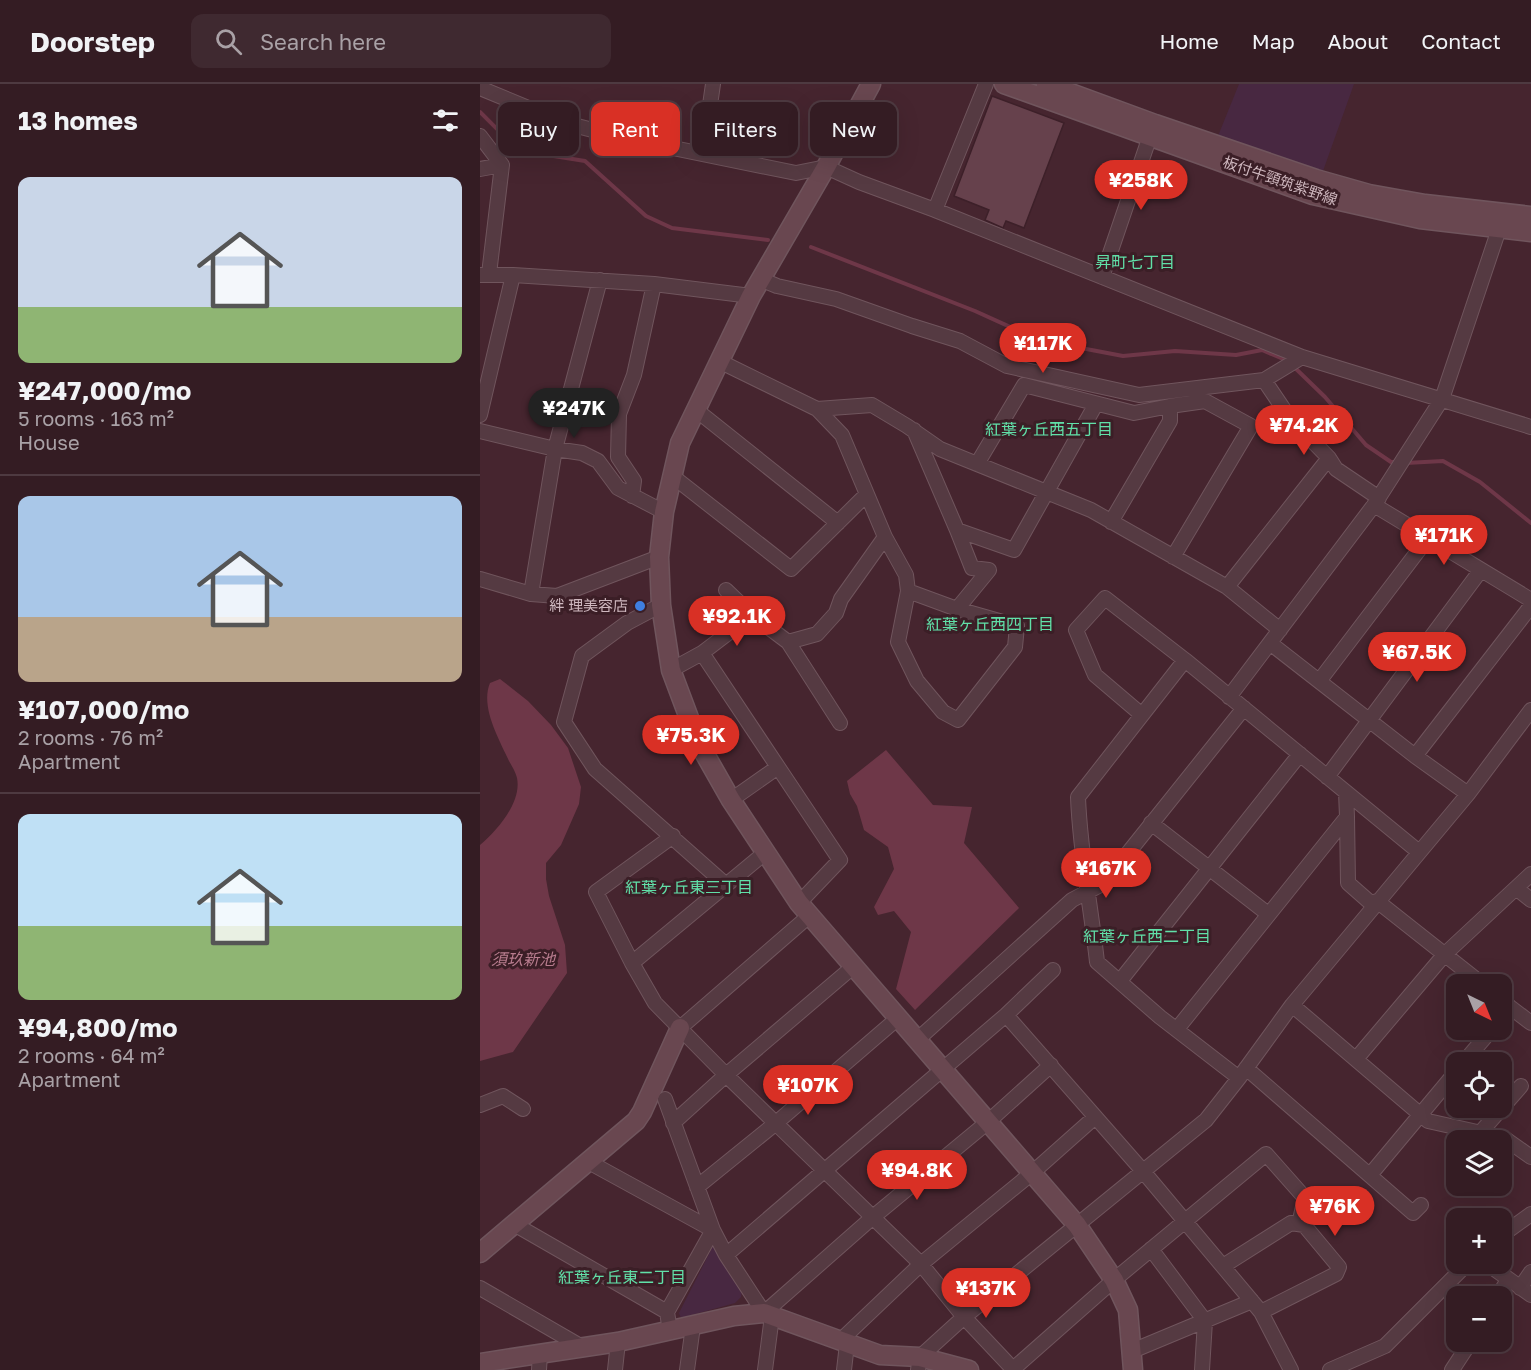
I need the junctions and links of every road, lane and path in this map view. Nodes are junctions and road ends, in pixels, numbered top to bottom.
1 (713, 84) edge
2 (870, 84) edge
3 (986, 84) edge
4 (1004, 84) edge
5 (1046, 84) edge
6 (480, 88) edge
7 (710, 102) edge
8 (480, 136) edge
9 (1150, 136) junction
10 (692, 152) edge
11 (713, 156) edge
12 (502, 165) junction
13 (826, 167) junction
14 (480, 169) edge
15 (935, 210) junction
16 (1531, 216) edge
17 (1499, 229) junction
18 (1531, 232) edge
19 (485, 275) edge
20 (513, 275) junction
21 (1102, 277) junction
22 (760, 279) junction
23 (600, 280) junction
24 (654, 284) junction
25 (751, 296) junction
26 (1302, 357) junction
27 (719, 361) junction
28 (1264, 380) junction
29 (1442, 399) junction
30 (1096, 404) junction
31 (1170, 406) junction
32 (695, 409) junction
33 (817, 409) junction
34 (480, 415) edge
35 (1531, 426) edge
36 (914, 430) junction
37 (480, 431) edge
38 (555, 449) junction
39 (1329, 458) junction
40 (977, 464) junction
41 (671, 475) junction
42 (1046, 492) junction
43 (867, 494) junction
44 (632, 496) junction
45 (1376, 502) junction
46 (663, 512) junction
47 (1111, 522) junction
48 (838, 523) junction
49 (957, 530) junction
50 (885, 537) junction
51 (1428, 538) junction
52 (659, 557) junction
53 (1173, 557) junction
54 (1481, 570) junction
55 (480, 579) edge
56 (1227, 587) junction
57 (726, 590) dead end
58 (908, 591) junction
59 (531, 594) junction
60 (1531, 600) edge
61 (661, 605) junction
62 (1531, 606) edge
63 (957, 609) junction
64 (752, 615) junction
65 (1280, 630) junction
66 (788, 642) junction
67 (1270, 643) junction
68 (702, 653) junction
69 (1185, 660) junction
70 (671, 670) junction
71 (1320, 680) junction
72 (1230, 697) junction
73 (1244, 708) junction
74 (1531, 710) edge
75 (1142, 715) junction
76 (1369, 720) junction
77 (840, 723) dead end
78 (1300, 754) junction
79 (1415, 756) junction
80 (778, 767) junction
81 (1327, 777) junction
82 (1347, 792) junction
83 (1468, 794) junction
84 (731, 800) junction
85 (1347, 818) junction
86 (1151, 823) junction
87 (673, 836) junction
88 (766, 852) junction
89 (1419, 852) junction
90 (1210, 868) junction
91 (1531, 874) edge
92 (725, 884) junction
93 (1516, 888) junction
94 (1089, 890) junction
95 (1531, 900) edge
96 (1375, 903) junction
97 (804, 909) junction
98 (1268, 914) junction
99 (1446, 954) junction
100 (632, 963) junction
101 (854, 966) junction
102 (1053, 970) dead end
103 (1470, 974) edge
104 (1120, 981) junction
105 (1292, 1005) junction
106 (1512, 1012) edge
107 (1006, 1015) junction
108 (898, 1018) junction
109 (1531, 1023) edge
110 (680, 1028) junction
111 (1177, 1029) junction
112 (917, 1040) junction
113 (1483, 1040) edge
114 (1472, 1052) edge
115 (1356, 1059) junction
116 (1051, 1065) junction
117 (942, 1070) junction
118 (1243, 1073) junction
119 (726, 1075) junction
120 (1446, 1083) edge
121 (1521, 1086) dead end
122 (665, 1099) dead end
123 (480, 1105) edge
124 (523, 1109) dead end
125 (1421, 1114) junction
126 (1095, 1117) junction
127 (989, 1121) junction
128 (673, 1123) junction
129 (776, 1123) junction
130 (1471, 1130) edge
131 (1482, 1130) edge
132 (1512, 1144) edge
133 (1531, 1158) edge
134 (587, 1161) junction
135 (825, 1170) junction
136 (1142, 1170) junction
137 (1032, 1173) junction
138 (1370, 1175) junction
139 (697, 1187) junction
140 (1421, 1205) dead end
141 (1531, 1214) edge
142 (873, 1217) junction
143 (1185, 1221) junction
144 (514, 1224) junction
145 (1299, 1224) junction
146 (1077, 1225) junction
147 (1512, 1227) edge
148 (713, 1230) junction
149 (1151, 1249) junction
150 (480, 1253) edge
151 (726, 1255) junction
152 (921, 1264) junction
153 (1223, 1266) junction
154 (1531, 1272) edge
155 (1457, 1274) edge
156 (1501, 1274) edge
157 (1114, 1280) junction
158 (480, 1288) edge
159 (1520, 1288) edge
160 (1252, 1301) junction
161 (667, 1311) junction
162 (1261, 1312) junction
163 (768, 1315) junction
164 (964, 1317) junction
165 (1205, 1321) junction
166 (693, 1326) junction
167 (670, 1331) junction
168 (618, 1342) junction
169 (843, 1343) junction
170 (582, 1347) junction
171 (1132, 1351) junction
172 (1463, 1352) edge
173 (539, 1362) edge
174 (480, 1363) edge
175 (919, 1363) edge
176 (1012, 1369) edge
177 (615, 1370) edge
178 (687, 1370) edge
179 (765, 1370) edge
180 (844, 1370) edge
181 (969, 1370) edge
182 (1133, 1370) edge
183 (1202, 1370) edge
184 (1291, 1370) edge
185 (1330, 1370) edge
186 (1452, 1370) edge

1 - 7 street
2 - 13 street
3 - 15 street
4 - 9 street, 板付牛頸筑紫野線
5 - 16 street, 板付牛頸筑紫野線
6 - 10 street
8 - 12 street
9 - 17 street, 板付牛頸筑紫野線
9 - 21 street
11 - 13 street
12 - 14 street
12 - 19 street
13 - 15 street
13 - 22 street
15 - 21 street
17 - 18 street, 板付牛頸筑紫野線
17 - 29 street
19 - 20 street
20 - 23 street
20 - 34 street
21 - 26 street
22 - 25 street
22 - 28 street
23 - 24 street
23 - 38 street
24 - 25 street
24 - 44 street
25 - 27 street
26 - 28 street
26 - 29 street
27 - 32 street
27 - 33 street
28 - 39 street
29 - 35 street
29 - 45 street
30 - 31 street
30 - 40 street
30 - 42 street
31 - 47 street
31 - 53 street
32 - 41 street
32 - 48 street
33 - 36 street
33 - 43 street
36 - 40 street
36 - 49 street
37 - 38 street
38 - 44 street
38 - 59 street
39 - 45 street
39 - 56 street
40 - 42 street
41 - 46 street
41 - 48 street
42 - 47 street
42 - 49 street
43 - 48 street
43 - 50 street
44 - 46 street
45 - 51 street
45 - 65 street
46 - 52 street
47 - 53 street
49 - 63 street
50 - 58 street
50 - 66 street
51 - 54 street
51 - 71 street
52 - 59 street
52 - 61 street
53 - 56 street
54 - 60 street
54 - 76 street
55 - 59 street
56 - 65 street
57 - 64 street
58 - 63 street
58 - 63 street
61 - 70 street
61 - 87 street
62 - 79 street
64 - 66 street
64 - 68 street
65 - 67 street
66 - 77 street
67 - 71 street
67 - 72 street
68 - 70 street
68 - 80 street
69 - 72 street
69 - 75 street
69 - 75 street
70 - 84 street
71 - 76 street
72 - 73 street
73 - 78 street
73 - 86 street
74 - 83 street
75 - 94 street
76 - 79 street
76 - 81 street
78 - 81 street
78 - 90 street
79 - 83 street
80 - 84 street
80 - 97 street
81 - 82 street
82 - 85 street
82 - 89 street
83 - 89 street
84 - 88 street
85 - 96 street
85 - 98 street
86 - 90 street
86 - 94 street
87 - 92 street
87 - 100 street
88 - 92 street
88 - 97 street
89 - 96 street
90 - 98 street
90 - 104 street
91 - 93 street
92 - 100 street
93 - 95 street
93 - 99 street
94 - 104 street
94 - 112 street
96 - 99 street
96 - 105 street
97 - 101 street
97 - 110 street
98 - 111 street
99 - 103 street
99 - 115 street
100 - 110 street
101 - 108 street
101 - 119 street
102 - 107 street
104 - 111 street
105 - 115 street
105 - 118 street
106 - 109 street
107 - 116 street
107 - 117 street
108 - 112 street
108 - 129 street
110 - 119 street
110 - 134 street
111 - 118 street
112 - 117 street
113 - 114 street
115 - 125 street
116 - 126 street
116 - 127 street
117 - 127 street
117 - 135 street
118 - 136 street
118 - 138 street
119 - 128 street
119 - 129 street
120 - 125 street
121 - 131 street
122 - 128 street
123 - 124 street
125 - 130 street
125 - 138 street
126 - 136 street
126 - 137 street
127 - 137 street
127 - 142 street
128 - 139 street
129 - 135 street
129 - 139 street
132 - 133 street
134 - 144 street
134 - 148 street
135 - 142 street
135 - 151 street
136 - 143 street
136 - 146 street
137 - 146 street
137 - 152 street
138 - 140 street
139 - 148 street
141 - 147 street
142 - 152 street
142 - 163 street
143 - 145 street
143 - 149 street
143 - 153 street
144 - 150 street
144 - 161 street
145 - 153 street
145 - 162 street
146 - 157 street
146 - 164 street
148 - 151 street
148 - 161 street
149 - 157 street
149 - 165 street
151 - 163 street
152 - 164 street
152 - 169 street
153 - 160 street
154 - 159 street
155 - 185 street
156 - 159 street
157 - 171 street
157 - 176 street
158 - 170 street
160 - 162 street
160 - 165 street
161 - 167 street
162 - 184 street
163 - 166 street
163 - 169 street
163 - 179 street
164 - 175 street
164 - 176 street
165 - 171 street
165 - 183 street
166 - 167 street
166 - 178 street
167 - 168 street
168 - 170 street
168 - 177 street
169 - 175 street
169 - 180 street
170 - 173 street
171 - 182 street
172 - 186 street
173 - 174 street
175 - 181 street

